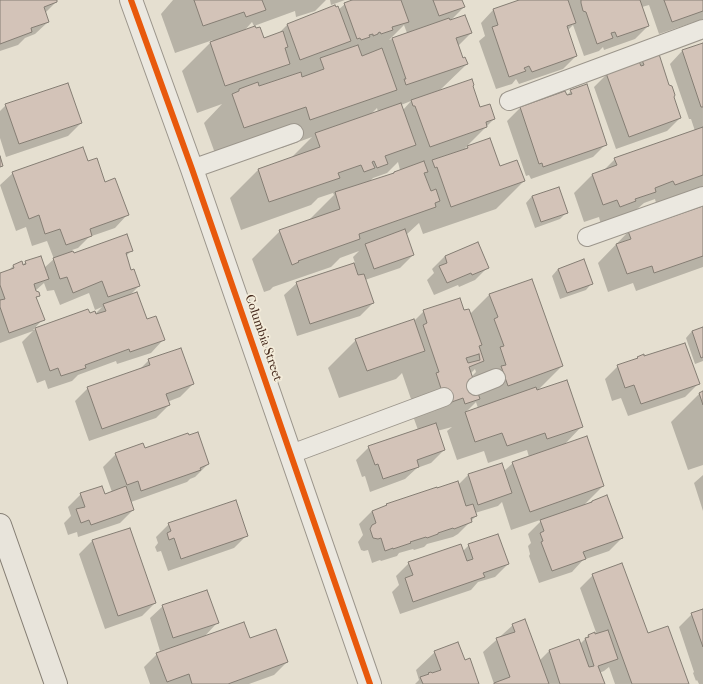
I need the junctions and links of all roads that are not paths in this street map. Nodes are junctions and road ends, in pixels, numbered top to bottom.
1 (131, 0) edge
2 (703, 29) edge
3 (510, 101) dead end
4 (294, 132) dead end
5 (192, 169) junction
6 (703, 196) edge
7 (587, 237) dead end
8 (496, 378) dead end
9 (476, 386) dead end
10 (444, 397) dead end
11 (291, 454) junction
12 (0, 525) edge
13 (56, 684) edge
14 (370, 684) edge

1 - 5 street, Columbia Street
2 - 3 lane
4 - 5 lane
5 - 11 street, Columbia Street
6 - 7 lane
8 - 9 lane
10 - 11 lane
11 - 14 street, Columbia Street
12 - 13 highway

